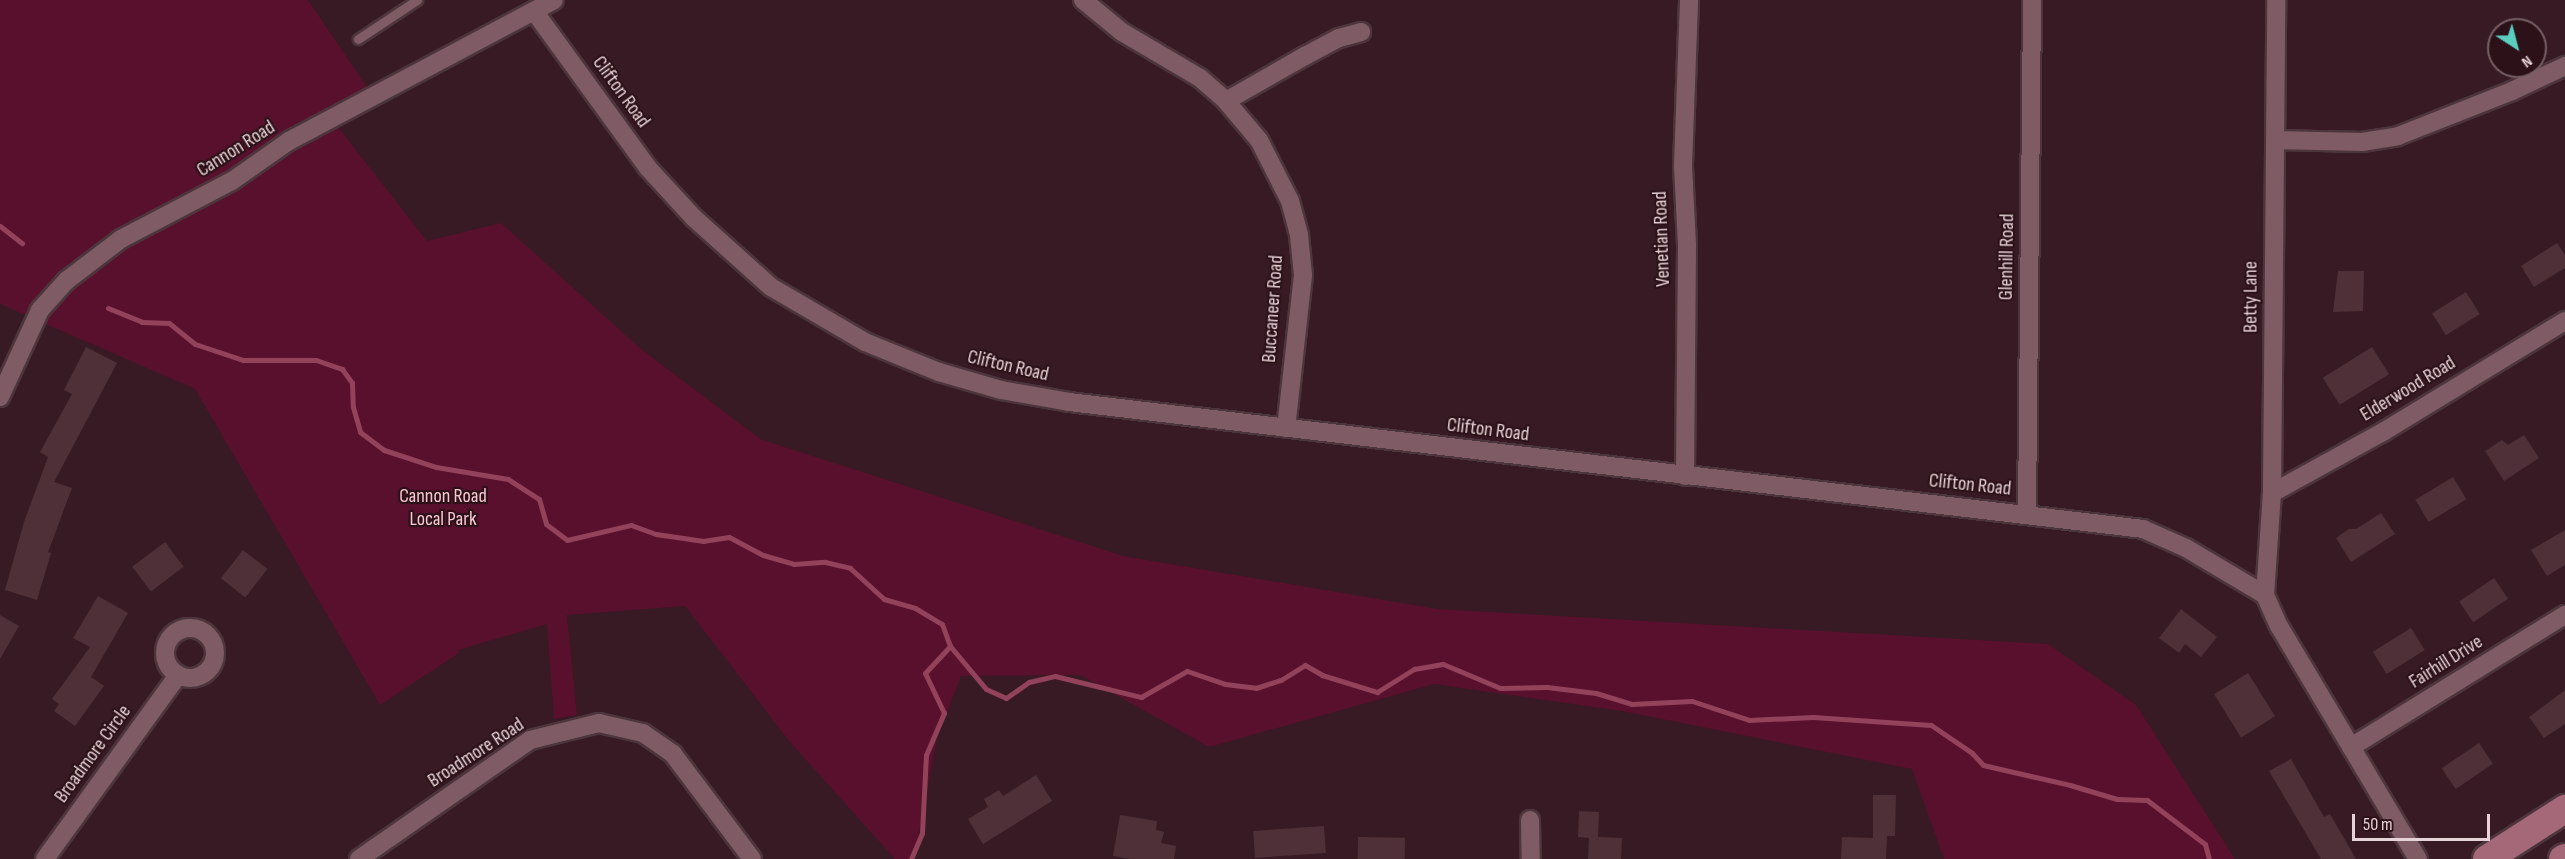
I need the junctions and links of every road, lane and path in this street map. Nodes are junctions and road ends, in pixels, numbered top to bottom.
1 (417, 0) edge
2 (554, 0) edge
3 (1083, 0) edge
4 (1689, 0) edge
5 (2032, 0) edge
6 (2276, 0) edge
7 (530, 5) edge
8 (1361, 32) dead end
9 (357, 39) dead end
10 (2565, 66) edge
11 (1226, 101) junction
12 (2275, 140) junction
13 (2565, 321) edge
14 (0, 397) edge
15 (1286, 428) junction
16 (1685, 476) junction
17 (2272, 493) junction
18 (2027, 514) junction
19 (2265, 595) junction
20 (2565, 615) edge
21 (178, 675) dead end
22 (2351, 747) junction
23 (2565, 809) edge
24 (1530, 820) dead end
25 (45, 859) edge
26 (359, 859) edge
27 (752, 859) edge
28 (1531, 859) edge
29 (2418, 859) edge
30 (2487, 859) edge

1 - 9 lane
2 - 7 street, Cannon Road
3 - 11 street, Buccaneer Road
4 - 16 street, Venetian Road
5 - 18 street, Glenhill Road
6 - 12 street, Betty Lane
7 - 14 street, Cannon Road
7 - 15 street, Clifton Road
8 - 11 street
10 - 12 street
11 - 15 street, Buccaneer Road
12 - 17 street, Betty Lane
13 - 17 street, Elderwood Road
15 - 16 street, Clifton Road
16 - 18 street, Clifton Road
17 - 19 street, Betty Lane
18 - 19 street, Clifton Road
19 - 22 street
20 - 22 street, Fairhill Drive
21 - 25 street, Broadmore Circle
22 - 29 street
23 - 30 main road
24 - 28 street
26 - 27 street, Broadmore Road

